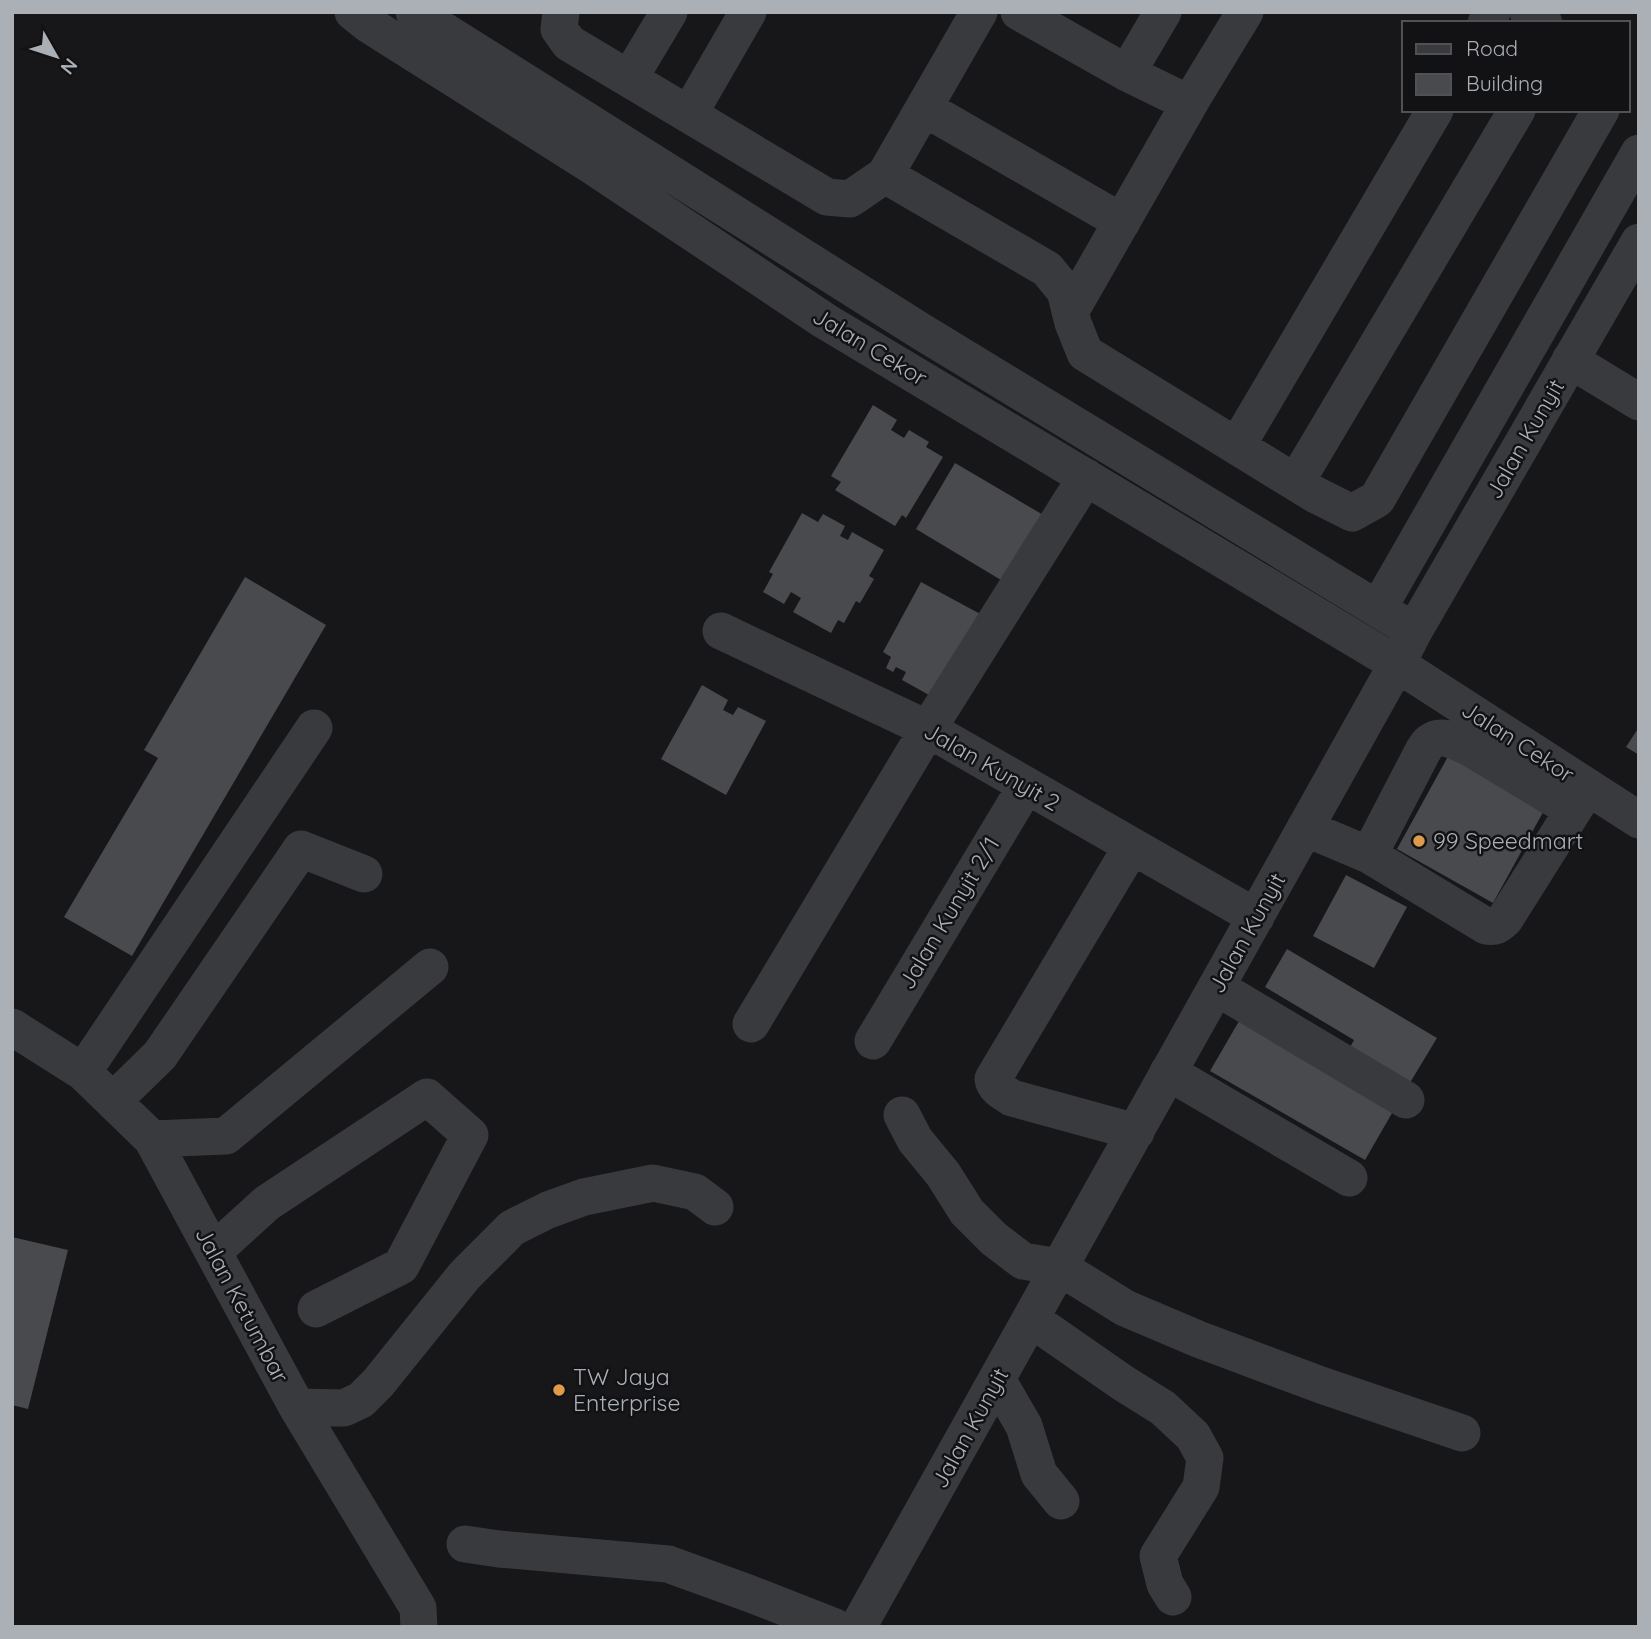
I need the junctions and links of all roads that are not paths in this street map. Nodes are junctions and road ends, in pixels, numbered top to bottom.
1 (354, 12) edge
2 (414, 12) edge
3 (561, 12) edge
4 (669, 12) edge
5 (748, 12) edge
6 (979, 12) edge
7 (1019, 12) edge
8 (1163, 12) edge
9 (1245, 12) edge
10 (1069, 24) edge
11 (1127, 73) junction
12 (629, 79) junction
13 (1192, 99) junction
14 (924, 108) junction
15 (1434, 112) edge
16 (1516, 112) edge
17 (1600, 112) edge
18 (689, 114) junction
19 (1639, 153) edge
20 (885, 175) junction
21 (1122, 222) junction
22 (1639, 242) edge
23 (1070, 312) junction
24 (1570, 360) junction
25 (1639, 402) edge
26 (1237, 446) junction
27 (1086, 477) junction
28 (1296, 482) junction
29 (1411, 552) junction
30 (1318, 573) junction
31 (1378, 609) junction
32 (721, 631) dead end
33 (1414, 631) junction
34 (1397, 664) junction
35 (314, 728) dead end
36 (928, 729) junction
37 (1026, 786) junction
38 (1580, 798) junction
39 (1639, 820) edge
40 (1306, 828) junction
41 (1132, 846) junction
42 (1369, 855) junction
43 (364, 874) dead end
44 (1256, 917) junction
45 (430, 967) dead end
46 (1216, 987) junction
47 (751, 1024) dead end
48 (12, 1027) edge
49 (873, 1041) dead end
50 (83, 1072) junction
51 (1168, 1072) junction
52 (1406, 1100) dead end
53 (113, 1101) junction
54 (902, 1115) dead end
55 (1136, 1132) junction
56 (152, 1139) junction
57 (1349, 1178) dead end
58 (715, 1207) dead end
59 (214, 1252) junction
60 (1059, 1267) junction
61 (316, 1309) dead end
62 (1031, 1319) junction
63 (997, 1379) junction
64 (297, 1407) junction
65 (1462, 1433) dead end
66 (1061, 1501) dead end
67 (465, 1544) dead end
68 (1173, 1598) dead end
69 (419, 1627) edge
70 (835, 1627) edge
71 (858, 1627) edge

1 - 27 street, Jalan Cekor
2 - 30 street, Jalan Cekor
3 - 12 street
4 - 12 street
5 - 18 street
6 - 14 street
7 - 10 street
8 - 11 street
9 - 13 street
10 - 11 street
11 - 13 street
12 - 18 street
13 - 21 street
14 - 20 street
14 - 21 street
15 - 26 street
16 - 28 street
17 - 28 street
18 - 20 street
19 - 29 street, Jalan Kunyit
20 - 23 street
21 - 23 street
22 - 24 street, Jalan Kunyit
23 - 26 street
24 - 25 street
24 - 33 street, Jalan Kunyit
26 - 28 street
27 - 34 street, Jalan Cekor
27 - 36 street
29 - 30 street
29 - 31 street, Jalan Kunyit
30 - 31 street, Jalan Cekor
31 - 33 street, Jalan Cekor
31 - 34 street
32 - 36 street, Jalan Kunyit 2
33 - 34 street, Jalan Kunyit
34 - 38 street, Jalan Cekor
34 - 40 street, Jalan Kunyit
35 - 50 street
36 - 37 street, Jalan Kunyit 2
36 - 47 street
37 - 41 street, Jalan Kunyit 2
37 - 49 street, Jalan Kunyit 2/1
38 - 39 street, Jalan Cekor
38 - 42 street
38 - 42 street
40 - 42 street
40 - 44 street, Jalan Kunyit
41 - 44 street, Jalan Kunyit 2
41 - 55 street
43 - 53 street
44 - 46 street, Jalan Kunyit
45 - 56 street
46 - 51 street, Jalan Kunyit
46 - 52 street
48 - 50 street, Jalan Ketumbar
50 - 53 street, Jalan Ketumbar
51 - 55 street, Jalan Kunyit
51 - 57 street
53 - 56 street, Jalan Ketumbar
54 - 60 street
55 - 60 street, Jalan Kunyit
56 - 59 street, Jalan Ketumbar
58 - 64 street
59 - 61 street
59 - 64 street, Jalan Ketumbar
60 - 62 street, Jalan Kunyit
60 - 65 street
62 - 63 street, Jalan Kunyit
62 - 68 street
63 - 66 street
63 - 71 street, Jalan Kunyit
64 - 69 street, Jalan Ketumbar
67 - 70 street

